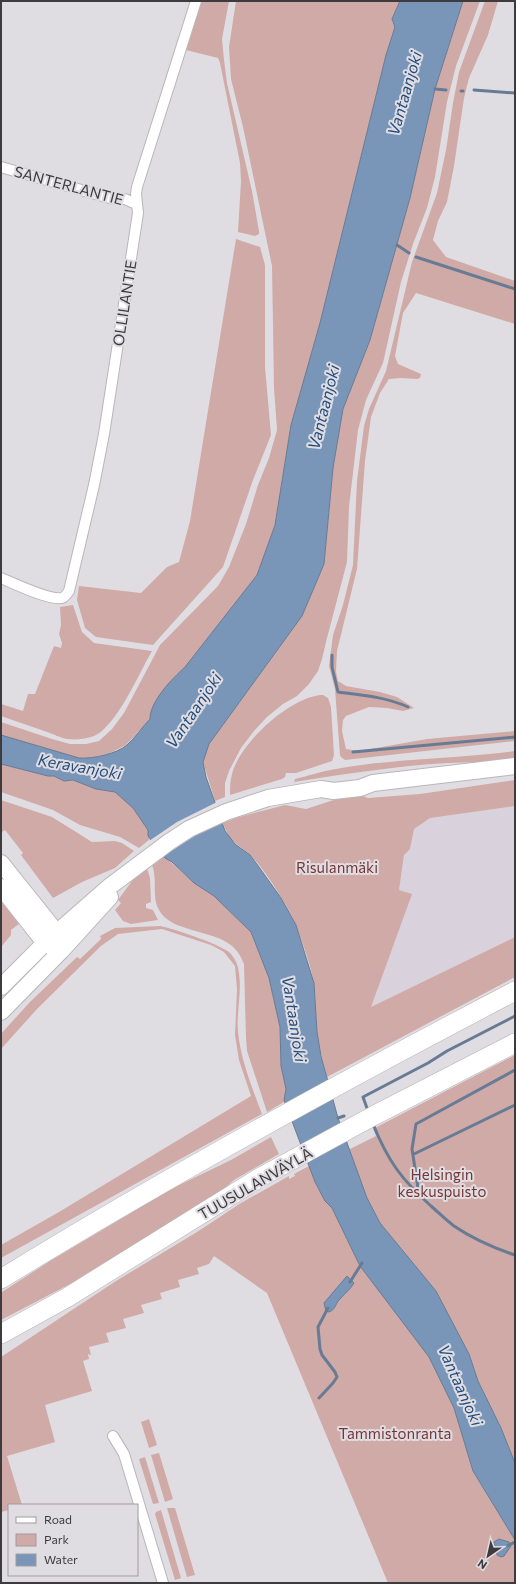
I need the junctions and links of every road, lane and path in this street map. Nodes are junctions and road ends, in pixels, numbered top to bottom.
1 (196, 1) edge
2 (1, 167) edge
3 (136, 204) junction
4 (1, 578) edge
5 (515, 766) edge
6 (1, 862) edge
7 (130, 872) junction
8 (1, 887) edge
9 (51, 938) junction
10 (61, 951) junction
11 (1, 986) edge
12 (515, 991) edge
13 (1, 1012) edge
14 (515, 1043) edge
15 (123, 1206) junction
16 (1, 1264) edge
17 (1, 1279) edge
18 (68, 1297) junction
19 (1, 1334) edge
20 (1, 1346) edge
21 (113, 1436) dead end
22 (163, 1583) edge

1 - 3 street, OLLILANTIE
2 - 3 street, SANTERLANTIE
3 - 4 street, OLLILANTIE
5 - 7 main road
6 - 9 main road
7 - 9 main road
7 - 10 main road
8 - 9 main road
9 - 10 main road
9 - 11 main road
10 - 13 main road
12 - 15 highway
14 - 18 highway, TUUSULANVÄYLÄ
15 - 16 highway
15 - 17 highway
18 - 19 highway, TUUSULANVÄYLÄ
18 - 20 highway
21 - 22 street

